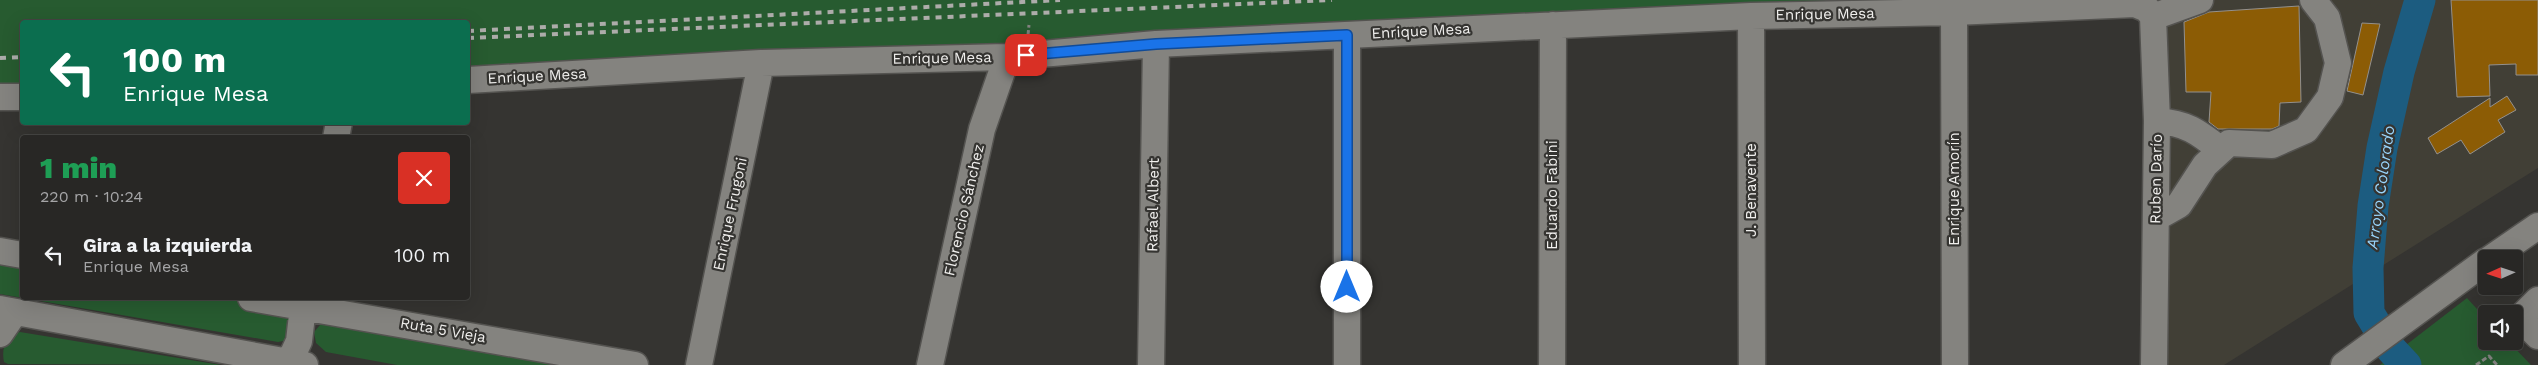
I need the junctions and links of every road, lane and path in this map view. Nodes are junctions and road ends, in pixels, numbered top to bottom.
1 (2200, 0) edge
2 (2313, 0) edge
3 (2144, 10) junction
4 (1954, 12) junction
5 (1751, 16) junction
6 (1553, 25) junction
7 (1347, 35) junction
8 (1156, 44) junction
9 (1007, 57) junction
10 (761, 63) junction
11 (470, 80) edge
12 (20, 96) edge
13 (0, 97) edge
14 (2157, 121) junction
15 (2221, 150) junction
16 (2156, 218) junction
17 (2538, 226) edge
18 (2503, 250) edge
19 (0, 251) edge
20 (20, 255) edge
21 (2478, 267) edge
22 (286, 300) edge
23 (2538, 300) edge
24 (304, 301) edge
25 (7, 310) edge
26 (0, 334) edge
27 (2538, 336) edge
28 (2351, 360) edge
29 (294, 364) edge
30 (635, 365) edge
31 (699, 365) edge
32 (930, 365) edge
33 (1150, 365) edge
34 (1347, 365) edge
35 (1552, 365) edge
36 (1752, 365) edge
37 (1955, 365) edge
38 (2154, 365) edge
39 (2476, 365) edge
40 (2497, 365) edge

1 - 3 street, Enrique Mesa
2 - 15 street
3 - 4 street, Enrique Mesa
3 - 14 street, Ruben Darío
4 - 5 street, Enrique Mesa
4 - 37 street, Enrique Amorín
5 - 6 street, Enrique Mesa
5 - 36 street, J. Benavente
6 - 7 street, Enrique Mesa
6 - 35 street, Eduardo Fabini
7 - 8 street, Enrique Mesa
7 - 34 street
8 - 9 street, Enrique Mesa
8 - 33 street, Rafael Albert
9 - 10 street, Enrique Mesa
9 - 32 street, Florencio Sánchez
10 - 11 street, Enrique Mesa
10 - 31 street, Enrique Frugoni
12 - 13 street
14 - 15 street
14 - 16 street, Ruben Darío
15 - 16 street
16 - 38 street, Ruben Darío
17 - 18 street
19 - 20 street
21 - 28 street
22 - 24 street, Ruta 5 Vieja
23 - 27 street
24 - 29 street
24 - 30 street, Ruta 5 Vieja
25 - 26 street
25 - 29 street
39 - 40 path

